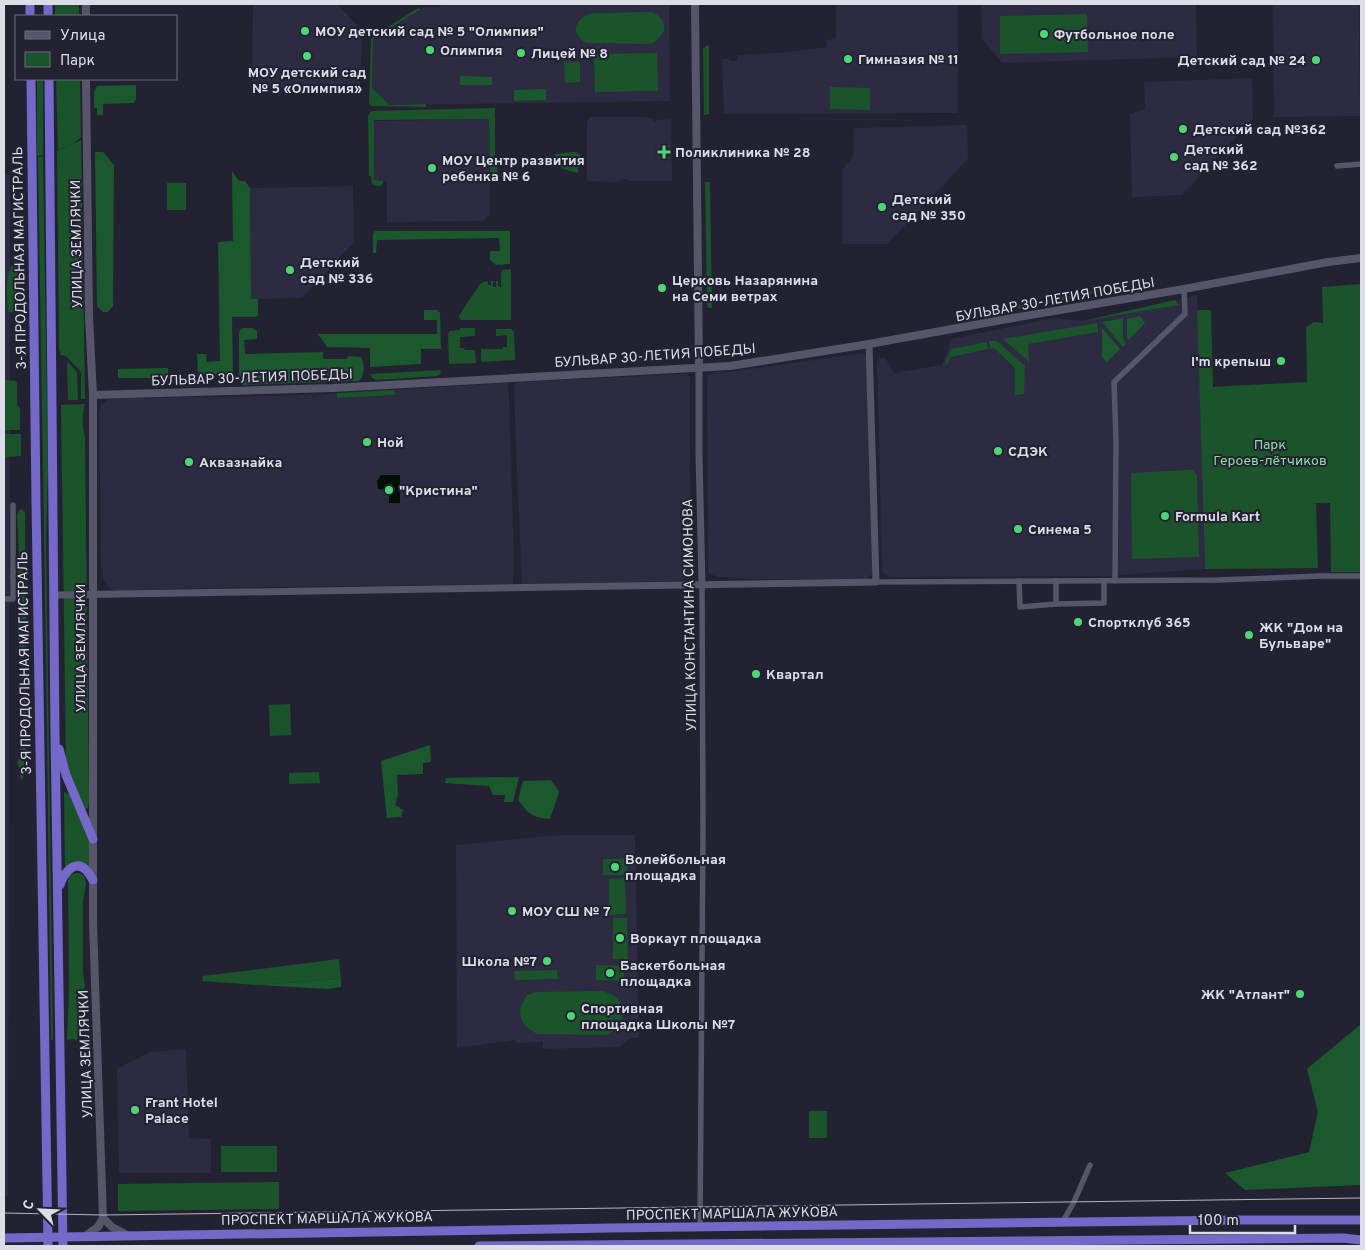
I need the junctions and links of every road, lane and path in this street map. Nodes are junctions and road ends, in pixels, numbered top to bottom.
1 (695, 4) edge
2 (31, 80) edge
3 (49, 80) edge
4 (86, 80) edge
5 (1361, 164) edge
6 (1337, 166) dead end
7 (1361, 258) edge
8 (1184, 290) junction
9 (869, 344) junction
10 (699, 368) junction
11 (93, 395) junction
12 (13, 505) dead end
13 (1361, 576) edge
14 (1019, 581) junction
15 (1056, 581) junction
16 (1104, 581) junction
17 (1115, 581) junction
18 (876, 582) junction
19 (702, 586) junction
20 (93, 595) junction
21 (4, 599) edge
22 (54, 599) junction
23 (1056, 604) junction
24 (55, 735) junction
25 (93, 840) junction
26 (93, 880) junction
27 (58, 890) junction
28 (1090, 1165) dead end
29 (103, 1218) junction
30 (1361, 1220) edge
31 (1062, 1223) junction
32 (700, 1227) junction
33 (127, 1235) junction
34 (85, 1236) junction
35 (4, 1238) edge
36 (1361, 1240) edge
37 (48, 1246) edge
38 (63, 1246) edge
39 (479, 1246) edge

1 - 10 main road, УЛИЦА КОНСТАНТИНА СИМОНОВА
2 - 37 highway, 3-Я ПРОДОЛЬНАЯ МАГИСТРАЛЬ
3 - 22 highway
4 - 11 main road, УЛИЦА ЗЕМЛЯЧКИ
5 - 6 street
7 - 8 main road, БУЛЬВАР 30-ЛЕТИЯ ПОБЕДЫ
8 - 9 main road, БУЛЬВАР 30-ЛЕТИЯ ПОБЕДЫ
8 - 17 street
9 - 10 main road, БУЛЬВАР 30-ЛЕТИЯ ПОБЕДЫ
9 - 18 street
10 - 11 main road, БУЛЬВАР 30-ЛЕТИЯ ПОБЕДЫ
10 - 19 street, УЛИЦА КОНСТАНТИНА СИМОНОВА
11 - 20 main road, УЛИЦА ЗЕМЛЯЧКИ
12 - 21 street
13 - 17 street
14 - 15 street
14 - 18 street
14 - 23 street
15 - 16 street
15 - 23 street
16 - 17 street
16 - 23 street
18 - 19 street
19 - 20 street
19 - 32 street, УЛИЦА КОНСТАНТИНА СИМОНОВА
20 - 22 street
20 - 25 main road, УЛИЦА ЗЕМЛЯЧКИ
22 - 24 highway
24 - 25 highway
24 - 27 highway
25 - 26 main road, УЛИЦА ЗЕМЛЯЧКИ
26 - 27 highway
26 - 29 main road, УЛИЦА ЗЕМЛЯЧКИ
27 - 38 highway
28 - 31 street
29 - 33 main road
29 - 34 main road
30 - 31 highway, ПРОСПЕКТ МАРШАЛА ЖУКОВА
31 - 32 highway, ПРОСПЕКТ МАРШАЛА ЖУКОВА
32 - 33 highway, ПРОСПЕКТ МАРШАЛА ЖУКОВА
33 - 34 highway, ПРОСПЕКТ МАРШАЛА ЖУКОВА
34 - 35 highway, ПРОСПЕКТ МАРШАЛА ЖУКОВА
36 - 39 highway

